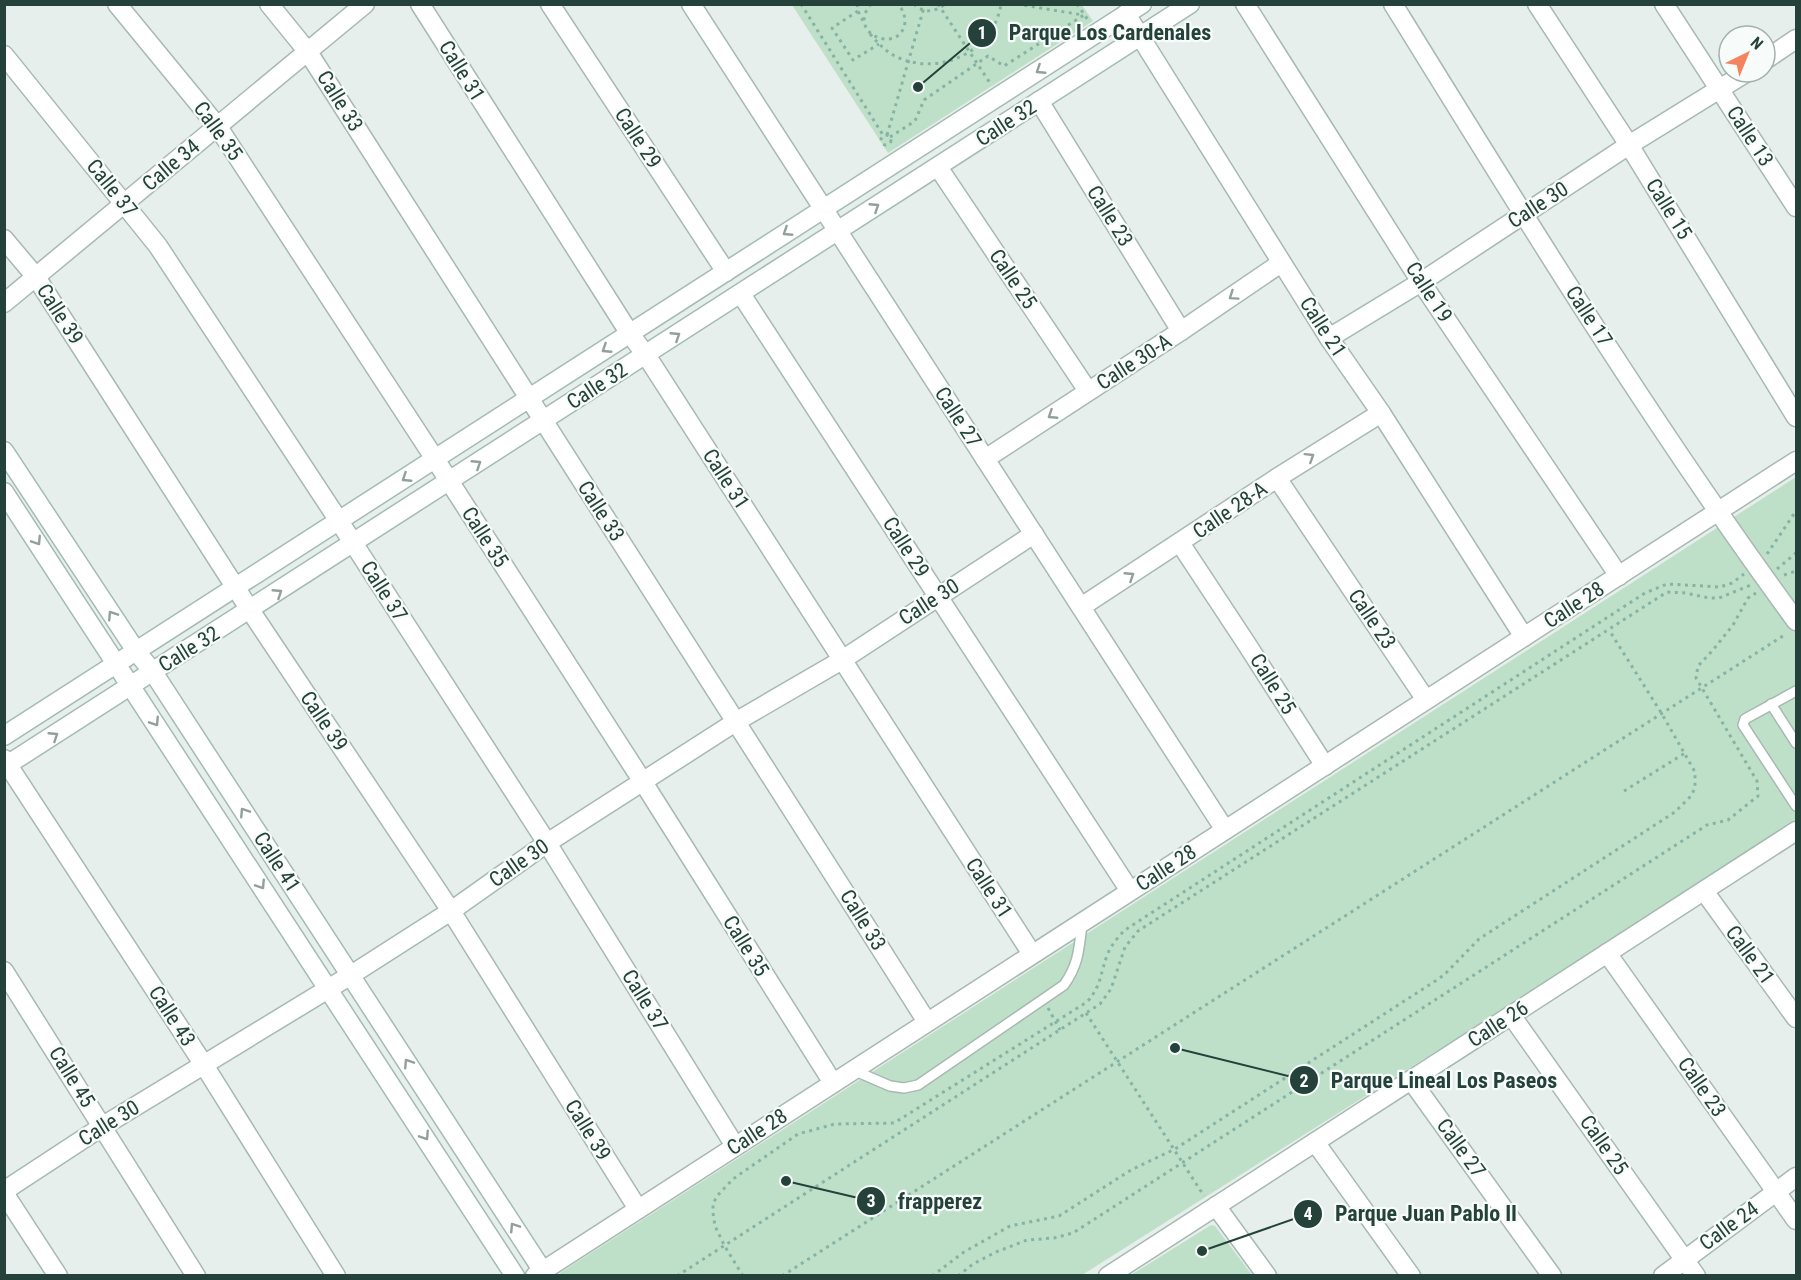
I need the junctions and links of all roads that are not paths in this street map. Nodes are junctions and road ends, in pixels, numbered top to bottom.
1 (117, 4) edge
2 (269, 4) edge
3 (365, 4) edge
4 (420, 4) edge
5 (550, 4) edge
6 (691, 4) edge
7 (1190, 4) edge
8 (1245, 4) edge
9 (1393, 4) edge
10 (1537, 4) edge
11 (1664, 4) edge
12 (1134, 10) edge
13 (1140, 37) junction
14 (1797, 39) edge
15 (308, 52) junction
16 (1777, 52) edge
17 (4, 55) edge
18 (1728, 84) edge
19 (1719, 90) junction
20 (1039, 101) junction
21 (218, 127) junction
22 (1629, 145) junction
23 (938, 167) junction
24 (125, 203) junction
25 (1797, 207) edge
26 (824, 209) junction
27 (1523, 215) junction
28 (838, 231) junction
29 (4, 238) edge
30 (1281, 263) junction
31 (726, 272) junction
32 (36, 277) junction
33 (1421, 282) junction
34 (741, 294) junction
35 (4, 303) edge
36 (1181, 331) junction
37 (630, 334) junction
38 (1329, 338) junction
39 (646, 355) junction
40 (1088, 392) junction
41 (529, 399) junction
42 (1381, 413) junction
43 (1797, 417) edge
44 (543, 421) junction
45 (4, 451) edge
46 (435, 459) junction
47 (985, 459) junction
48 (1797, 461) edge
49 (1277, 478) junction
50 (450, 482) junction
51 (4, 492) edge
52 (1718, 512) junction
53 (339, 521) junction
54 (1034, 534) junction
55 (1180, 543) junction
56 (353, 544) junction
57 (1618, 576) junction
58 (236, 587) junction
59 (938, 596) junction
60 (1080, 607) junction
61 (250, 610) junction
62 (1792, 627) edge
63 (1524, 637) junction
64 (136, 651) junction
65 (842, 660) junction
66 (117, 663) junction
67 (153, 672) junction
68 (131, 686) junction
69 (1797, 691) edge
70 (1426, 700) junction
71 (1771, 704) junction
72 (737, 721) junction
73 (4, 736) edge
74 (1797, 743) edge
75 (6, 764) edge
76 (1324, 766) junction
77 (643, 782) junction
78 (1797, 806) edge
79 (1225, 830) junction
80 (1797, 831) edge
81 (547, 843) junction
82 (1130, 891) junction
83 (1704, 891) junction
84 (451, 911) junction
85 (1082, 922) junction
86 (1607, 953) junction
87 (1032, 954) junction
88 (4, 971) edge
89 (351, 975) junction
90 (328, 988) junction
91 (1511, 1015) junction
92 (1797, 1018) edge
93 (927, 1022) junction
94 (204, 1065) junction
95 (853, 1070) junction
96 (1411, 1080) junction
97 (833, 1083) junction
98 (104, 1126) junction
99 (1315, 1142) junction
100 (735, 1146) junction
101 (1797, 1177) edge
102 (4, 1192) edge
103 (1776, 1192) junction
104 (1210, 1199) junction
105 (638, 1209) junction
106 (1797, 1221) edge
107 (1684, 1259) junction
108 (541, 1274) edge
109 (58, 1275) edge
110 (196, 1275) edge
111 (336, 1275) edge
112 (515, 1275) edge
113 (1108, 1275) edge
114 (1267, 1275) edge
115 (1411, 1275) edge
116 (1552, 1275) edge
117 (1663, 1275) edge
118 (1696, 1275) edge

1 - 21 street, Calle 35
2 - 15 street, Calle 33
3 - 15 street, Calle 34
4 - 37 street, Calle 31
5 - 31 street, Calle 29
6 - 26 street, Calle 27
7 - 13 street, Calle 32
8 - 33 street, Calle 19
9 - 27 street, Calle 17
10 - 22 street, Calle 15
11 - 19 street, Calle 13
12 - 13 street, Calle 21
12 -> 26 street, Calle 32
13 - 20 street, Calle 32
13 - 30 street, Calle 21
14 - 16 street
15 - 21 street, Calle 34
15 - 41 street, Calle 33
17 - 24 street, Calle 37
18 - 19 street, Calle 30
19 - 22 street, Calle 30
19 - 25 street, Calle 13
20 - 23 street, Calle 32
20 - 36 street, Calle 23
21 - 24 street, Calle 34
21 - 46 street, Calle 35
22 - 27 street, Calle 30
22 - 43 street, Calle 15
28 -> 23 street, Calle 32
23 - 40 street, Calle 25
24 - 32 street, Calle 34
24 - 53 street, Calle 37
26 - 28 street, Calle 27
26 -> 31 street, Calle 32
27 - 33 street, Calle 30
27 - 52 street, Calle 17
28 - 34 street, Calle 32
28 - 47 street, Calle 27
29 - 32 street, Calle 39
30 -> 36 street, Calle 30-A
30 - 38 street, Calle 21
31 - 37 street, Calle 32
32 - 35 street, Calle 34
32 - 58 street, Calle 39
33 - 38 street, Calle 30
33 - 57 street, Calle 19
39 -> 34 street, Calle 32
34 - 59 street, Calle 29
36 - 40 street, Calle 30-A
37 - 39 street, Calle 31
37 -> 41 street, Calle 32
38 - 42 street, Calle 21
39 - 44 street, Calle 32
39 - 65 street, Calle 31
40 -> 47 street, Calle 30-A
41 - 44 street, Calle 33
41 - 46 street, Calle 32
49 -> 42 street, Calle 28-A
42 - 63 street, Calle 21
50 -> 44 street, Calle 32
44 - 72 street, Calle 33
64 -> 45 street, Calle 41
46 - 50 street, Calle 35
46 -> 53 street, Calle 32
47 - 54 street, Calle 27
48 - 52 street, Calle 28
49 - 55 street, Calle 28-A
49 - 70 street, Calle 23
50 - 56 street, Calle 32
50 - 77 street, Calle 35
51 -> 66 street, Calle 41
52 - 57 street, Calle 28
52 - 62 street, Calle 17
53 - 56 street, Calle 37
53 - 58 street, Calle 32
54 - 59 street, Calle 30
54 - 60 street, Calle 27
60 -> 55 street, Calle 28-A
55 - 76 street, Calle 25
61 -> 56 street, Calle 32
56 - 81 street, Calle 37
57 - 63 street, Calle 28
58 - 61 street, Calle 39
58 - 64 street, Calle 32
59 - 65 street, Calle 30
59 - 82 street, Calle 29
60 - 79 street, Calle 27
61 - 67 street, Calle 32
61 - 84 street, Calle 39
63 - 70 street, Calle 28
64 - 66 street, Calle 32
64 - 67 street, Calle 41
65 - 72 street, Calle 30
65 - 87 street, Calle 31
66 - 68 street, Calle 41
66 - 73 street, Calle 32
67 - 68 street, Calle 32
89 -> 67 street, Calle 41
75 -> 68 street, Calle 32
68 -> 90 street, Calle 41
69 - 71 lane
70 - 76 street, Calle 28
71 - 74 lane
71 - 78 lane
72 - 77 street, Calle 30
72 - 93 street, Calle 33
75 - 94 street, Calle 43
76 - 79 street, Calle 28
77 - 81 street, Calle 30
77 - 97 street, Calle 35
79 - 82 street, Calle 28
80 - 83 street, Calle 26
81 - 84 street, Calle 30
81 - 100 street, Calle 37
82 - 85 street, Calle 28
83 - 86 street, Calle 26
83 - 92 street, Calle 21
84 - 89 street, Calle 30
84 - 105 street, Calle 39
85 - 87 street, Calle 28
85 - 95 lane
86 - 91 street, Calle 26
86 - 103 street, Calle 23
87 - 93 street, Calle 28
88 - 98 street, Calle 45
89 - 90 street, Calle 30
108 -> 89 street, Calle 41
90 - 94 street, Calle 30
90 -> 112 street, Calle 41
91 - 96 street, Calle 26
91 - 107 street, Calle 25
93 - 95 street, Calle 28
94 - 98 street, Calle 30
94 - 111 street, Calle 43
95 - 97 street, Calle 28
96 - 99 street, Calle 26
96 - 116 street, Calle 27
97 - 100 street, Calle 28
98 - 102 street, Calle 30
98 - 110 street, Calle 45
99 - 104 street, Calle 26
99 - 115 street
100 - 105 street, Calle 28
101 - 103 street, Calle 24
102 - 109 street
103 - 106 street, Calle 23
103 - 107 street, Calle 24
104 - 113 street, Calle 26
104 - 114 street
105 - 108 street, Calle 28
107 - 117 street, Calle 24
107 - 118 street, Calle 25

